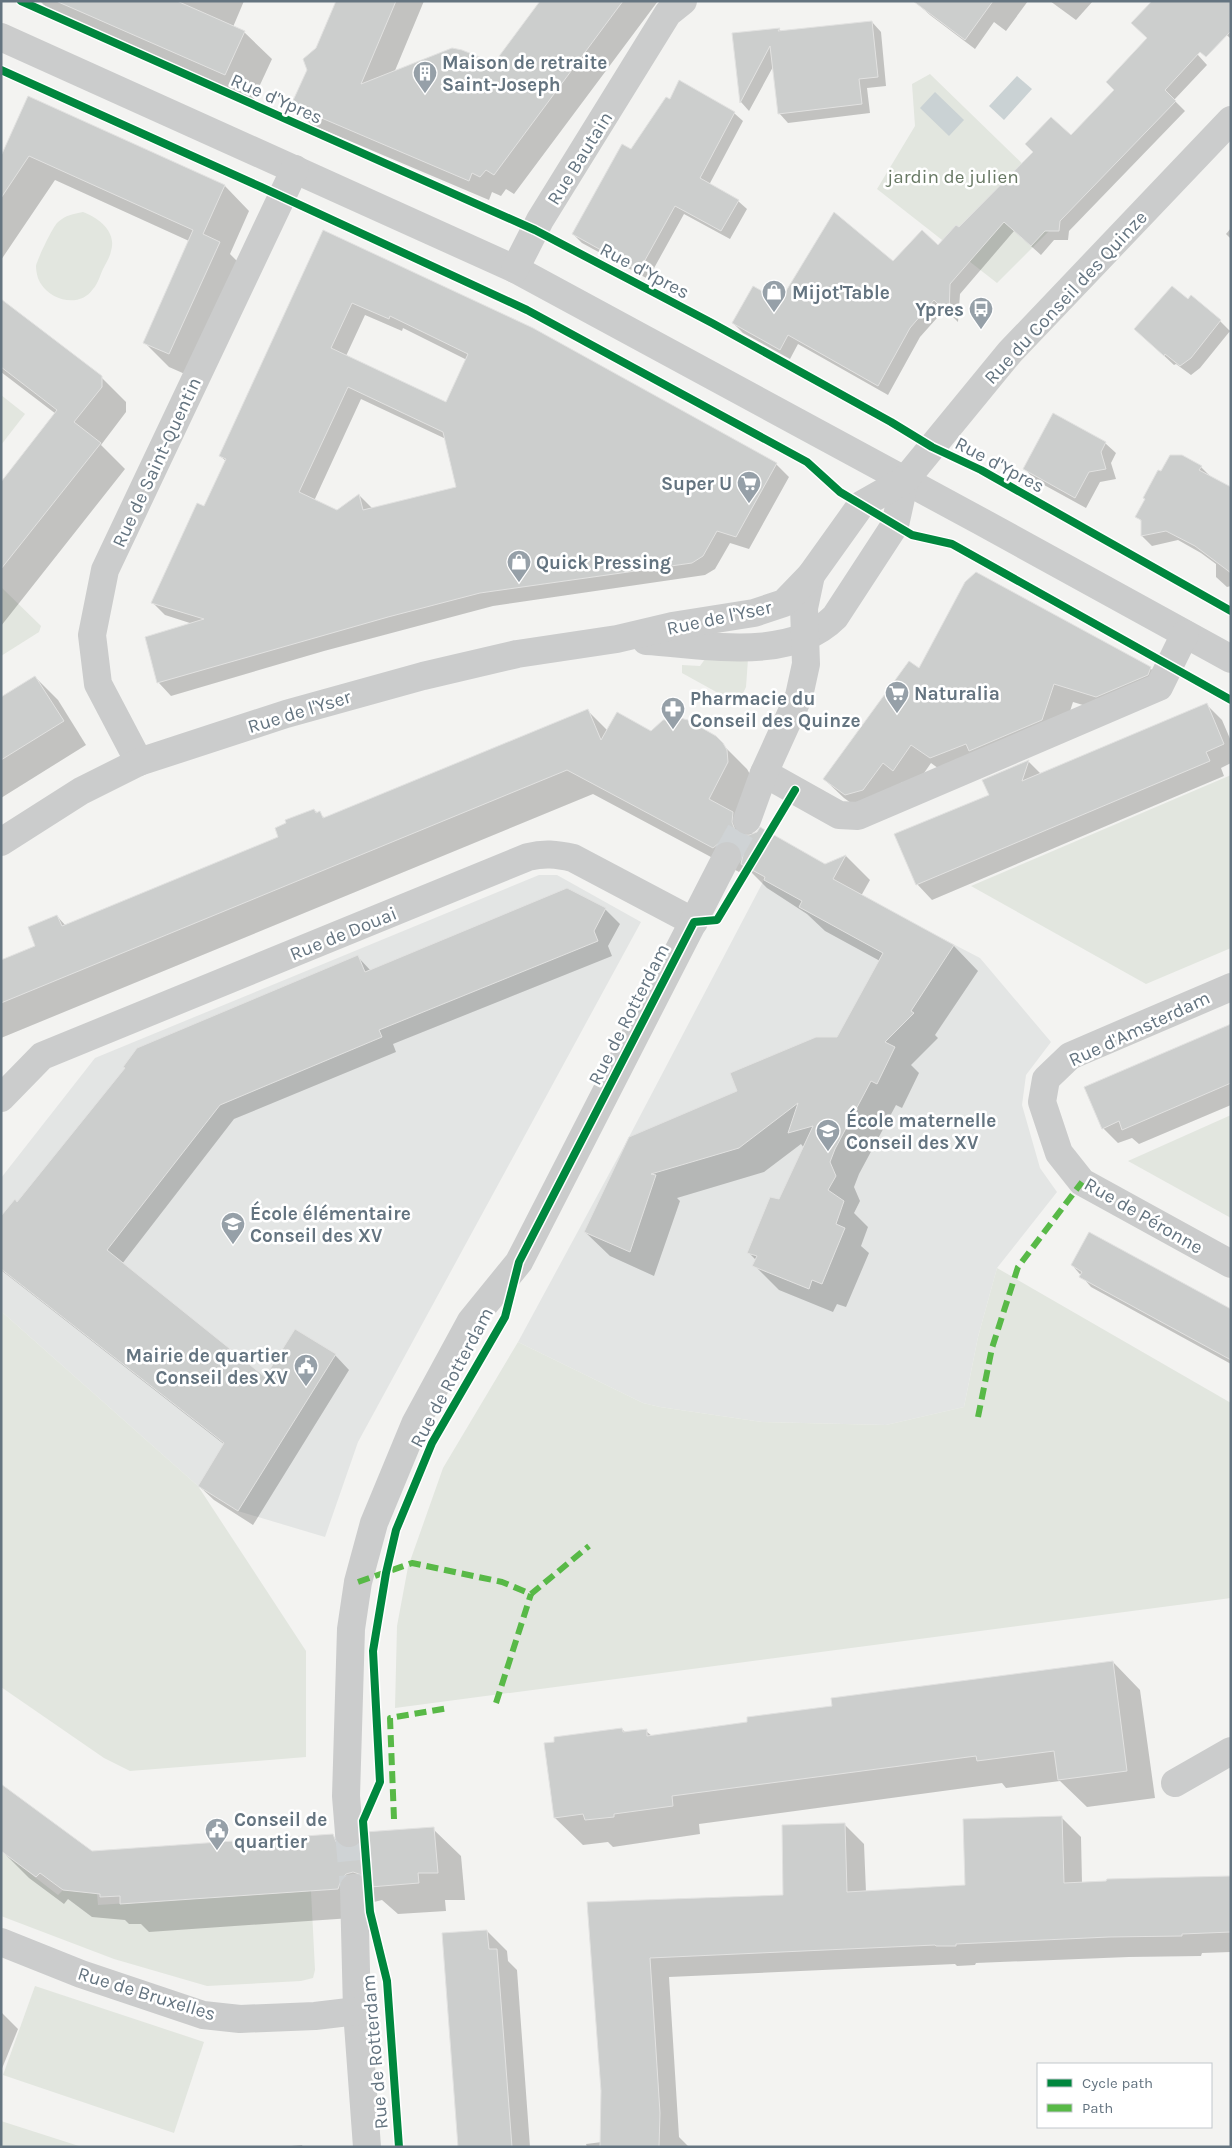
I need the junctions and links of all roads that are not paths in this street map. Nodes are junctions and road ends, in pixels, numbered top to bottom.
1 (683, 1) edge
2 (3, 43) edge
3 (1231, 120) edge
4 (295, 169) junction
5 (515, 270) junction
6 (905, 480) junction
7 (811, 575) junction
8 (1185, 634) junction
9 (806, 636) junction
10 (617, 639) junction
11 (1231, 659) edge
12 (139, 762) junction
13 (764, 773) junction
14 (747, 820) tunnel mouth
15 (1, 842) edge
16 (727, 856) tunnel mouth
17 (694, 922) junction
18 (1231, 987) edge
19 (1, 1098) edge
20 (1042, 1102) joint
21 (1231, 1264) edge
22 (1231, 1752) edge
23 (1175, 1783) dead end
24 (349, 1833) tunnel mouth
25 (354, 1888) tunnel mouth
26 (1, 1942) edge
27 (357, 2011) junction
28 (367, 2147) edge

1 - 5 street, Rue Bautain
2 - 4 street
3 - 6 street, Rue du Conseil des Quinze
4 - 5 street
4 - 12 street, Rue de Saint-Quentin
5 - 6 street
6 - 7 street, Rue de l'Yser
6 - 8 street
6 - 9 street, Rue de l'Yser
7 - 9 street, Rue de l'Yser
7 - 10 street, Rue de l'Yser
8 - 11 street
8 - 13 street
9 - 10 street, Rue de l'Yser
9 - 13 street
10 - 12 street, Rue de l'Yser
12 - 15 street, Rue de l'Yser
13 - 14 street
16 - 17 street, Rue de Rotterdam
17 - 19 street, Rue de Douai
17 - 24 street, Rue de Rotterdam
18 - 20 street, Rue d'Amsterdam
20 - 21 street, Rue de Péronne
22 - 23 street
25 - 27 street, Rue de Rotterdam
26 - 27 street, Rue de Bruxelles
27 - 28 street, Rue de Rotterdam

